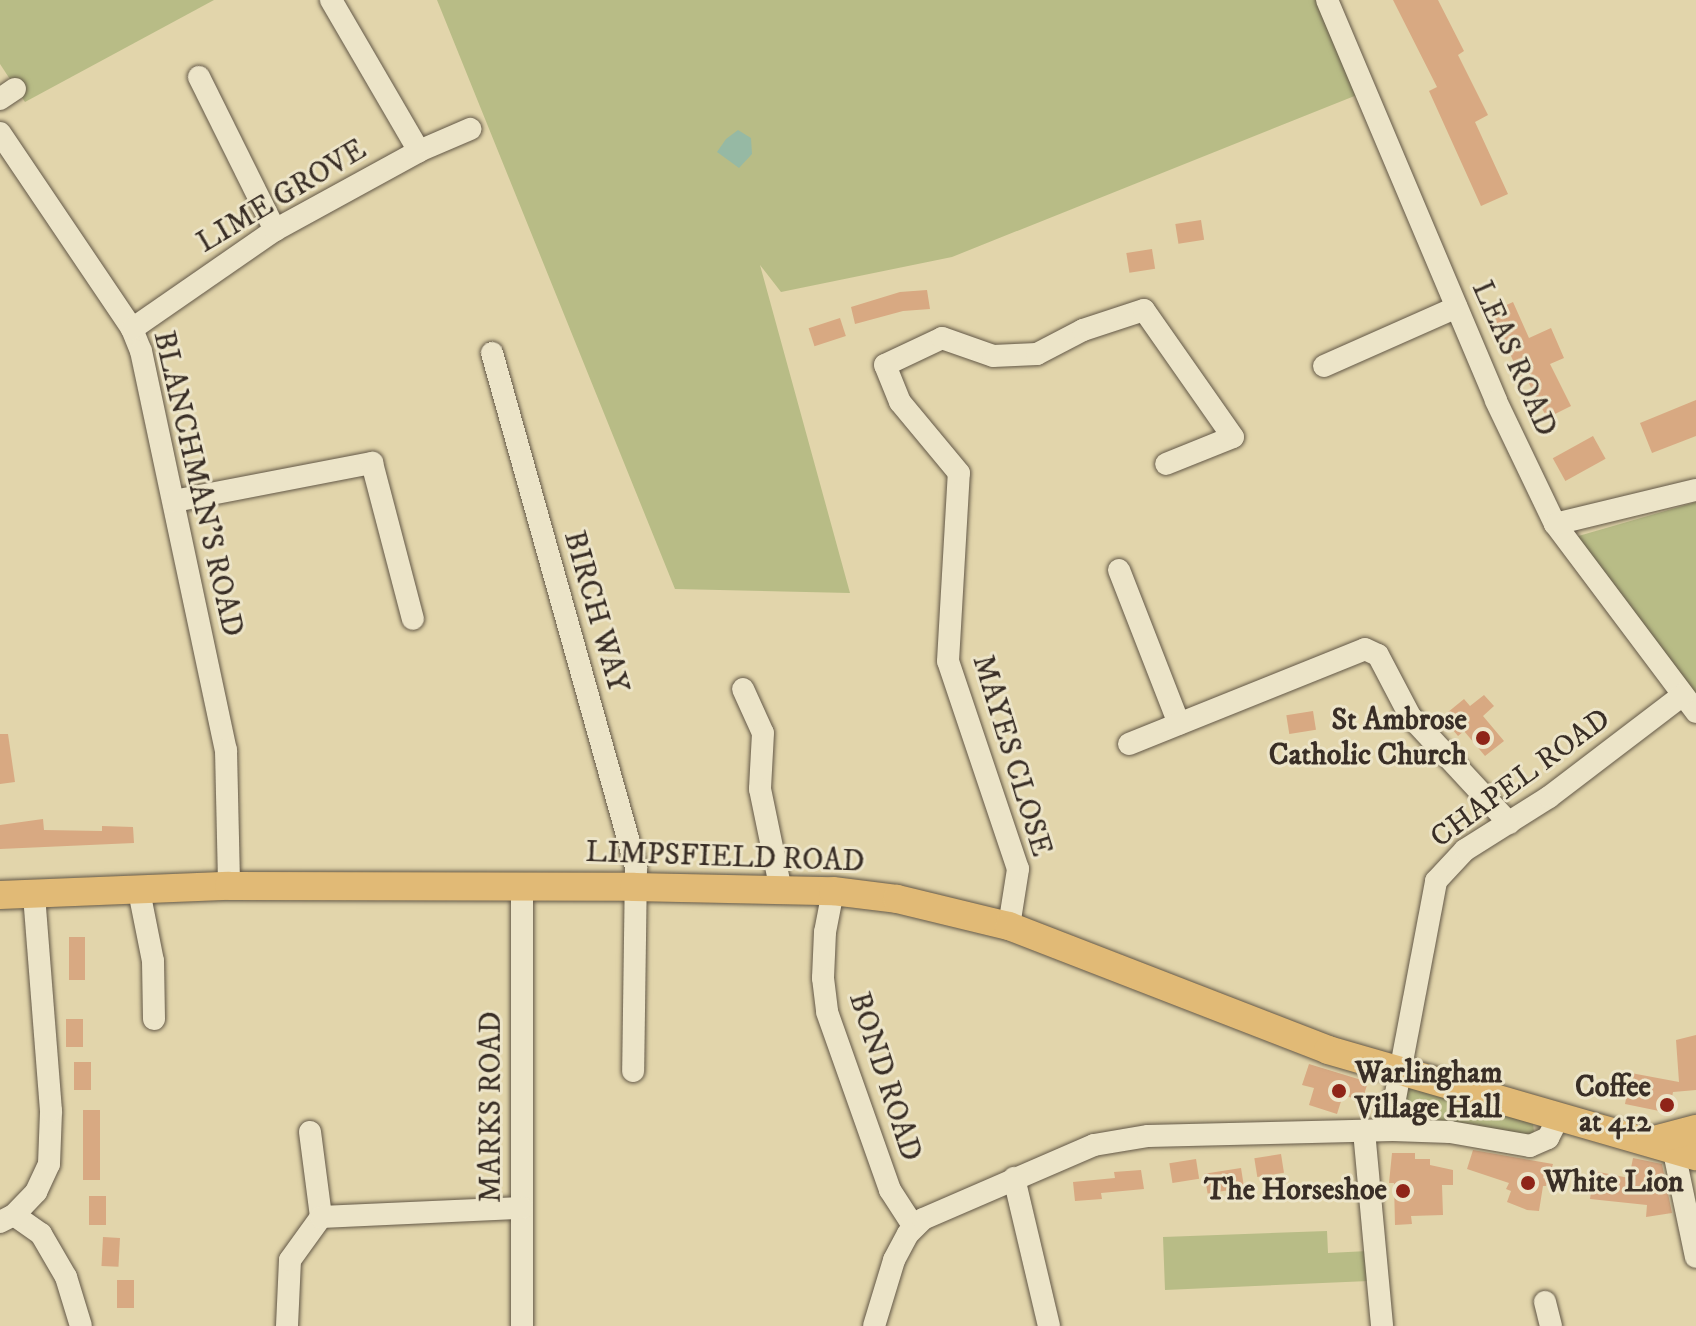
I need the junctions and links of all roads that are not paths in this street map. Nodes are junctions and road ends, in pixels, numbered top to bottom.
1 (331, 0) edge
2 (1327, 0) edge
3 (199, 77) dead end
4 (470, 129) dead end
5 (0, 133) edge
6 (419, 151) junction
7 (275, 230) junction
8 (1457, 307) junction
9 (132, 329) junction
10 (492, 353) dead end
11 (1324, 366) dead end
12 (1166, 464) dead end
13 (1696, 490) edge
14 (174, 501) junction
15 (1555, 524) junction
16 (1119, 570) dead end
17 (413, 619) dead end
18 (743, 689) dead end
19 (1689, 704) edge
20 (1179, 724) junction
21 (1129, 744) dead end
22 (1509, 823) junction
23 (229, 886) junction
24 (634, 887) junction
25 (522, 889) junction
26 (781, 890) junction
27 (139, 891) junction
28 (833, 891) junction
29 (34, 894) junction
30 (0, 895) edge
31 (1009, 926) junction
32 (154, 1019) dead end
33 (633, 1071) dead end
34 (1400, 1072) junction
35 (1559, 1116) junction
36 (1696, 1129) edge
37 (1393, 1130) junction
38 (1364, 1131) junction
39 (310, 1132) dead end
40 (1673, 1150) edge
41 (1014, 1178) junction
42 (522, 1208) junction
43 (321, 1217) junction
44 (7, 1219) edge
45 (914, 1227) junction
46 (1696, 1257) edge
47 (1545, 1302) dead end
48 (81, 1326) edge
49 (287, 1326) edge
50 (522, 1326) edge
51 (874, 1326) edge
52 (1049, 1326) edge
53 (1382, 1326) edge
54 (1551, 1326) edge

1 - 6 street
2 - 8 street, LEAS ROAD
3 - 7 street
4 - 6 street, LIME GROVE
5 - 9 street, BLANCHMAN'S ROAD
6 - 7 street, LIME GROVE
7 - 9 street, LIME GROVE
8 - 11 street
8 - 15 street, LEAS ROAD
9 - 14 street, BLANCHMAN'S ROAD
10 - 24 street, BIRCH WAY
12 - 31 street, MAYES CLOSE
13 - 15 street
14 - 17 street
14 - 23 street, BLANCHMAN'S ROAD
15 - 19 street, LEAS ROAD
16 - 20 street
18 - 26 street
19 - 22 street, CHAPEL ROAD
20 - 21 street
20 - 22 street
22 - 34 street, CHAPEL ROAD
23 - 25 main road, LIMPSFIELD ROAD
23 - 27 main road, LIMPSFIELD ROAD
24 - 25 main road, LIMPSFIELD ROAD
24 - 26 main road, LIMPSFIELD ROAD
24 - 33 street, BIRCH WAY
25 - 42 street, MARKS ROAD
26 - 28 main road, LIMPSFIELD ROAD
27 - 29 main road, LIMPSFIELD ROAD
27 - 32 street
28 - 31 main road, LIMPSFIELD ROAD
28 - 45 street, BOND ROAD
29 - 30 main road, LIMPSFIELD ROAD
29 - 44 street
31 - 34 main road, LIMPSFIELD ROAD
34 - 35 main road, LIMPSFIELD ROAD
34 - 37 street, CHAPEL ROAD
35 - 37 street
35 - 40 main road, LIMPSFIELD ROAD
36 - 40 main road, LIMPSFIELD ROAD
37 - 38 street
38 - 41 street
38 - 53 street
39 - 43 street
40 - 46 street
41 - 45 street
41 - 52 street
42 - 43 street
42 - 50 street, MARKS ROAD
43 - 49 street
44 - 48 street
45 - 51 street
47 - 54 street

